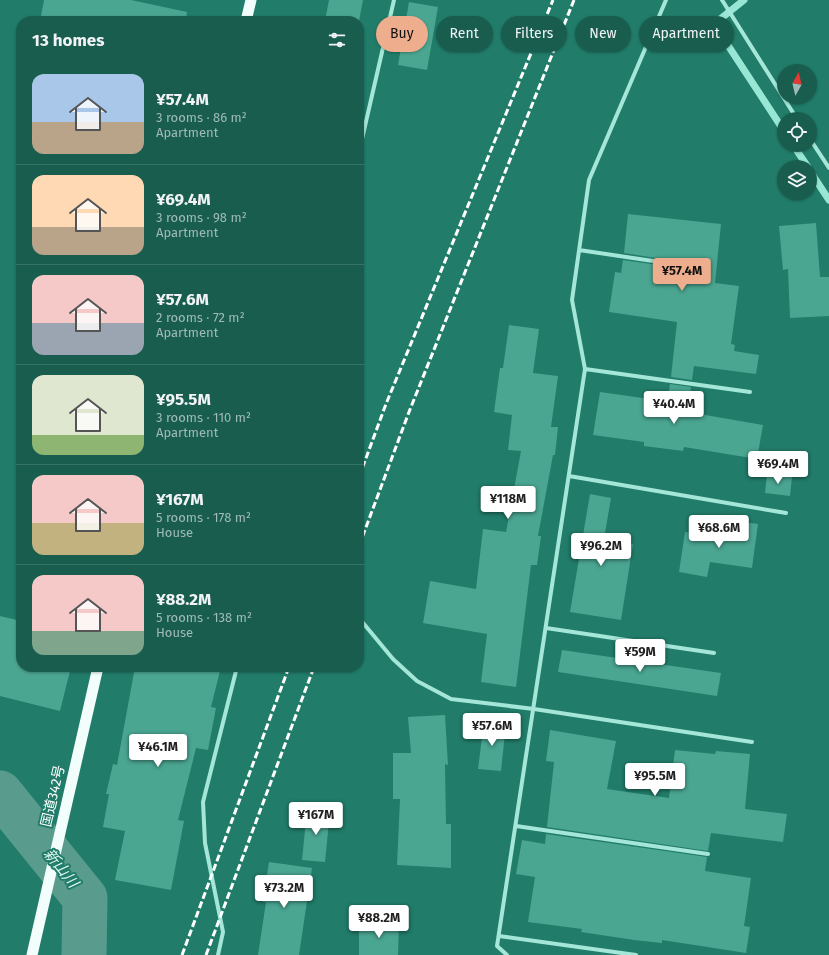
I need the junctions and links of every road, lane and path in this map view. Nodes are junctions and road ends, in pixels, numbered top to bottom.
1 (250, 0) edge
2 (394, 0) edge
3 (666, 0) edge
4 (722, 0) edge
5 (247, 16) edge
6 (794, 112) edge
7 (364, 130) edge
8 (817, 150) edge
9 (829, 168) edge
10 (579, 250) junction
11 (680, 265) dead end
12 (585, 369) junction
13 (750, 392) dead end
14 (569, 476) junction
15 (786, 513) dead end
16 (364, 624) edge
17 (546, 628) junction
18 (714, 653) dead end
19 (97, 672) edge
20 (236, 672) edge
21 (534, 709) junction
22 (752, 742) dead end
23 (516, 826) junction
24 (708, 854) dead end
25 (499, 936) junction
26 (32, 955) edge
27 (218, 955) edge
28 (507, 955) edge
29 (636, 955) edge

1 - 5 highway
2 - 7 street
3 - 10 street
4 - 6 street
8 - 9 street
10 - 11 street
10 - 12 street
12 - 13 street
12 - 14 street
14 - 15 street
14 - 17 street
16 - 21 street
17 - 18 street
17 - 21 street
19 - 26 highway, 国道342号
20 - 27 street
21 - 22 street
21 - 23 street
23 - 24 street
23 - 25 street
25 - 28 street
25 - 29 street

